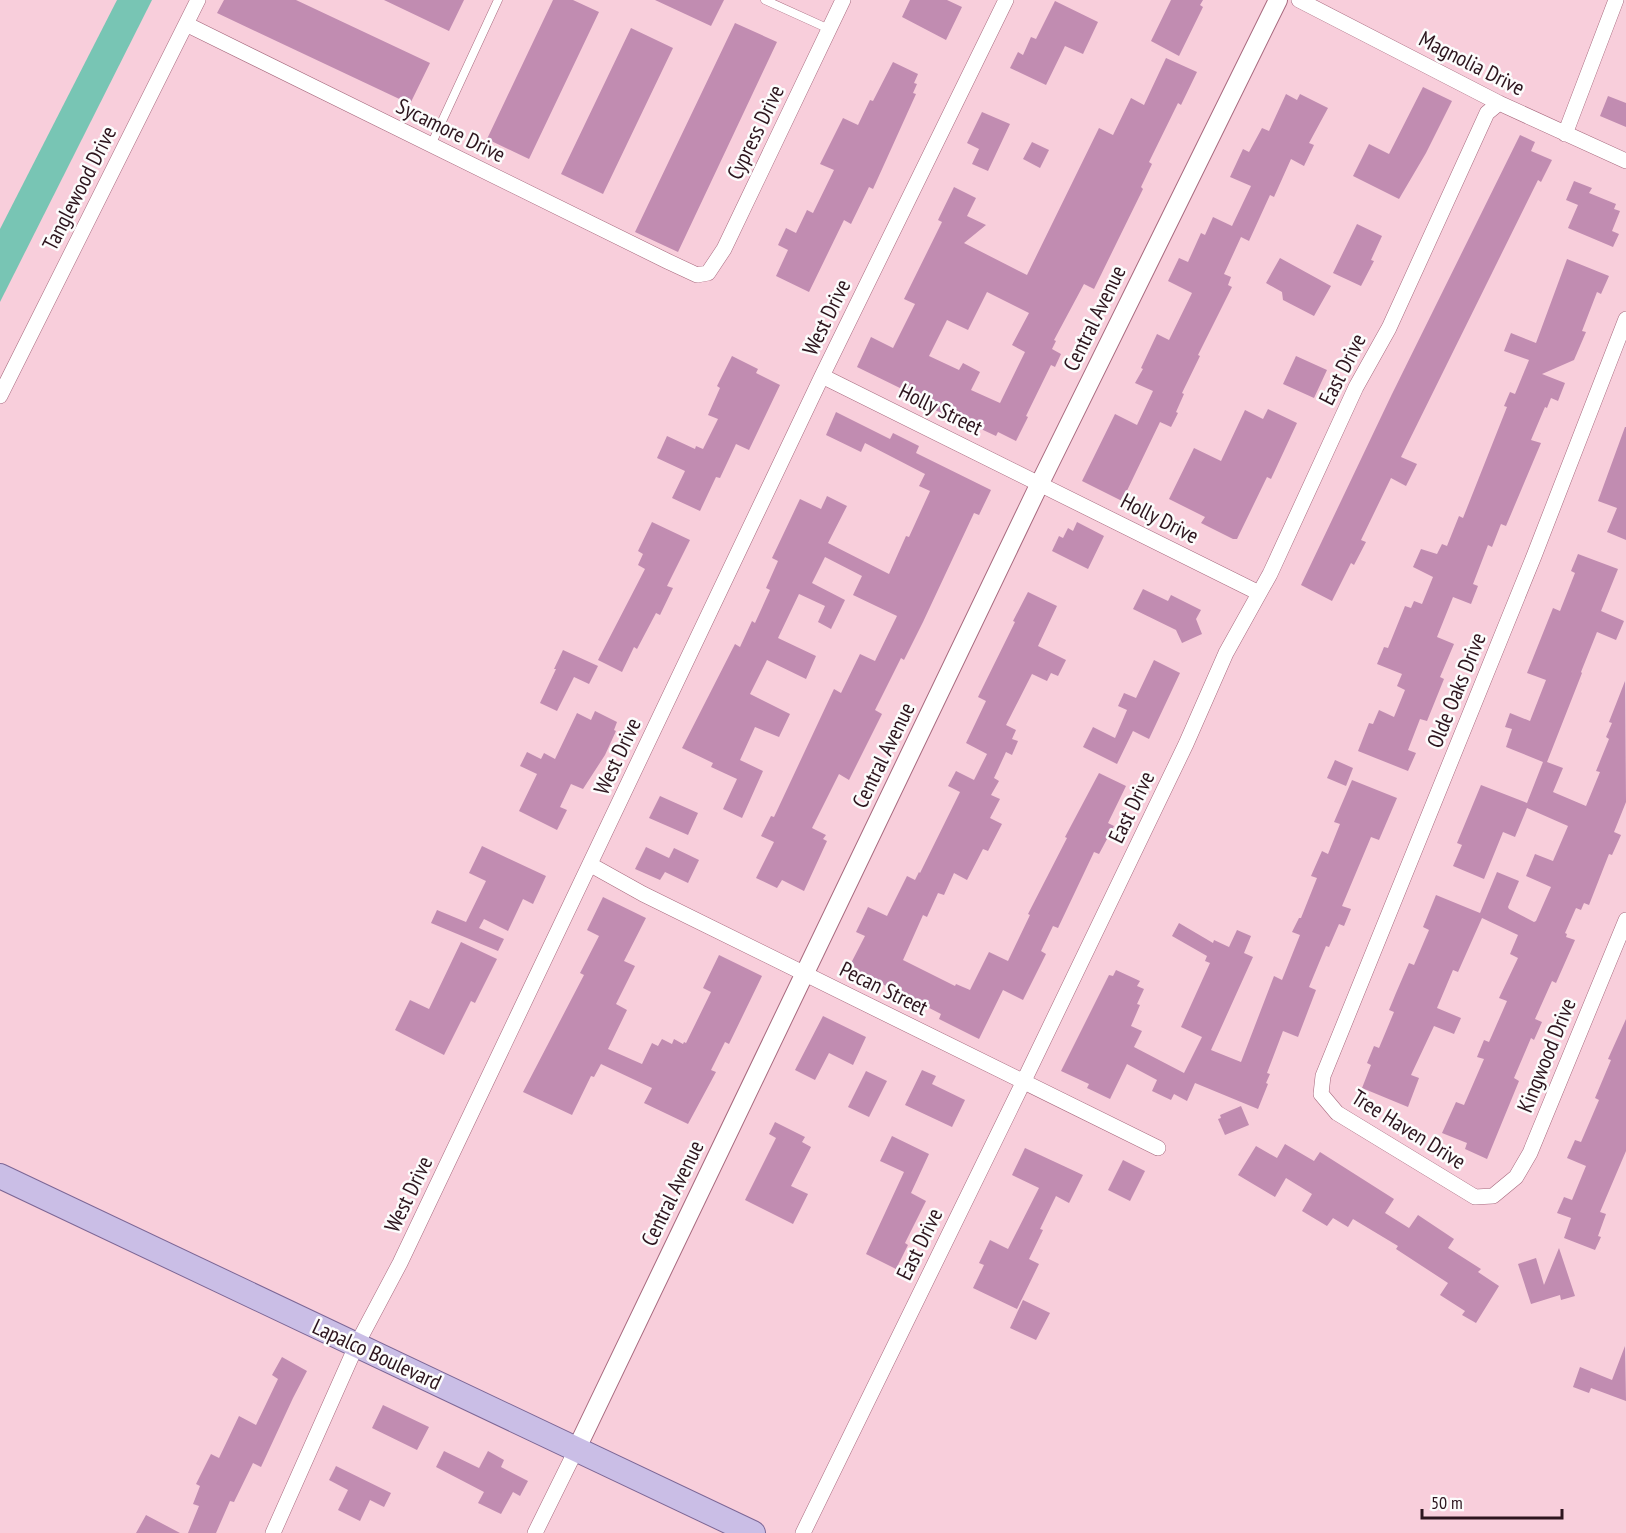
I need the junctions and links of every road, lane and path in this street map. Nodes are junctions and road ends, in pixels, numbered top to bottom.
1 (198, 0) edge
2 (498, 0) edge
3 (765, 0) edge
4 (843, 0) edge
5 (1006, 0) edge
6 (1278, 0) edge
7 (1299, 0) edge
8 (1616, 0) edge
9 (186, 24) junction
10 (829, 29) junction
11 (1499, 103) junction
12 (1565, 134) junction
13 (431, 145) junction
14 (1626, 161) edge
15 (697, 275) joint
16 (1626, 319) edge
17 (822, 376) junction
18 (0, 396) edge
19 (1040, 483) junction
20 (1259, 593) junction
21 (591, 865) junction
22 (1626, 920) edge
23 (804, 974) junction
24 (1323, 1076) joint
25 (1024, 1082) junction
26 (1158, 1148) dead end
27 (0, 1176) edge
28 (1493, 1197) joint
29 (357, 1344) junction
30 (576, 1449) junction
31 (273, 1533) edge
32 (535, 1533) edge
33 (753, 1533) edge
34 (803, 1533) edge

1 - 9 street, Tanglewood Drive
2 - 13 lane
3 - 10 lane
4 - 10 street, Cypress Drive
5 - 17 street, West Drive
6 - 19 street, Central Avenue
7 - 11 street, Magnolia Drive
8 - 12 street
9 - 13 street, Sycamore Drive
9 - 18 street, Tanglewood Drive
10 - 15 street, Cypress Drive
11 - 12 street, Magnolia Drive
11 - 20 street, East Drive
12 - 14 street, Magnolia Drive
13 - 15 street, Sycamore Drive
16 - 24 street, Olde Oaks Drive
17 - 19 street, Holly Street
17 - 21 street, West Drive
19 - 20 street, Holly Drive
19 - 23 street, Central Avenue
20 - 25 street, East Drive
21 - 23 street, Pecan Street
21 - 29 street, West Drive
22 - 28 street, Kingwood Drive
23 - 25 street, Pecan Street
23 - 30 street, Central Avenue
24 - 28 street, Tree Haven Drive
25 - 26 street, Pecan Street
25 - 34 street, East Drive
27 - 29 main road, Lapalco Boulevard
29 - 30 main road, Lapalco Boulevard
29 - 31 street, West Drive
30 - 32 street, Central Avenue
30 - 33 main road, Lapalco Boulevard

